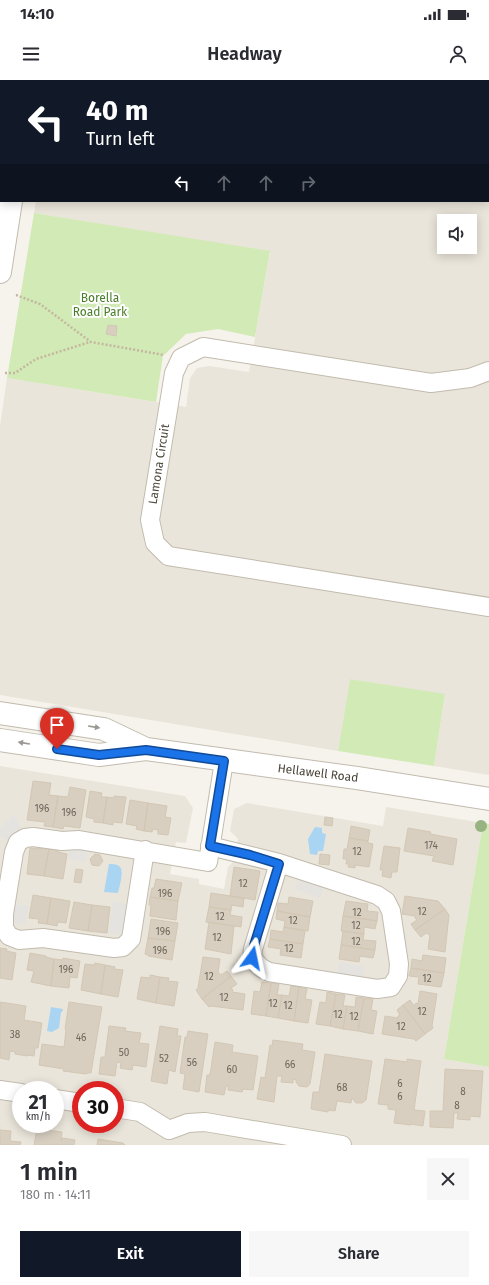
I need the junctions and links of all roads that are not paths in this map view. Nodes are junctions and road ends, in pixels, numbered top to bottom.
1 (11, 202) edge
2 (2, 250) edge
3 (0, 272) edge
4 (489, 371) edge
5 (489, 607) edge
6 (0, 713) edge
7 (0, 740) edge
8 (146, 750) junction
9 (224, 761) junction
10 (489, 799) edge
11 (145, 850) junction
12 (209, 854) junction
13 (279, 864) junction
14 (0, 1090) edge
15 (12, 1092) edge
16 (124, 1109) edge
17 (168, 1138) edge
18 (342, 1145) edge

1 - 2 street
2 - 3 street
4 - 5 street, Lamona Circuit
6 -> 8 street, Hellawell Road
8 -> 7 street, Hellawell Road
8 - 9 street, Hellawell Road
9 - 10 street, Hellawell Road
9 - 12 street
11 - 11 street
11 - 12 street
12 - 13 street
13 - 13 street
14 - 15 street
16 - 17 street
17 - 18 street

